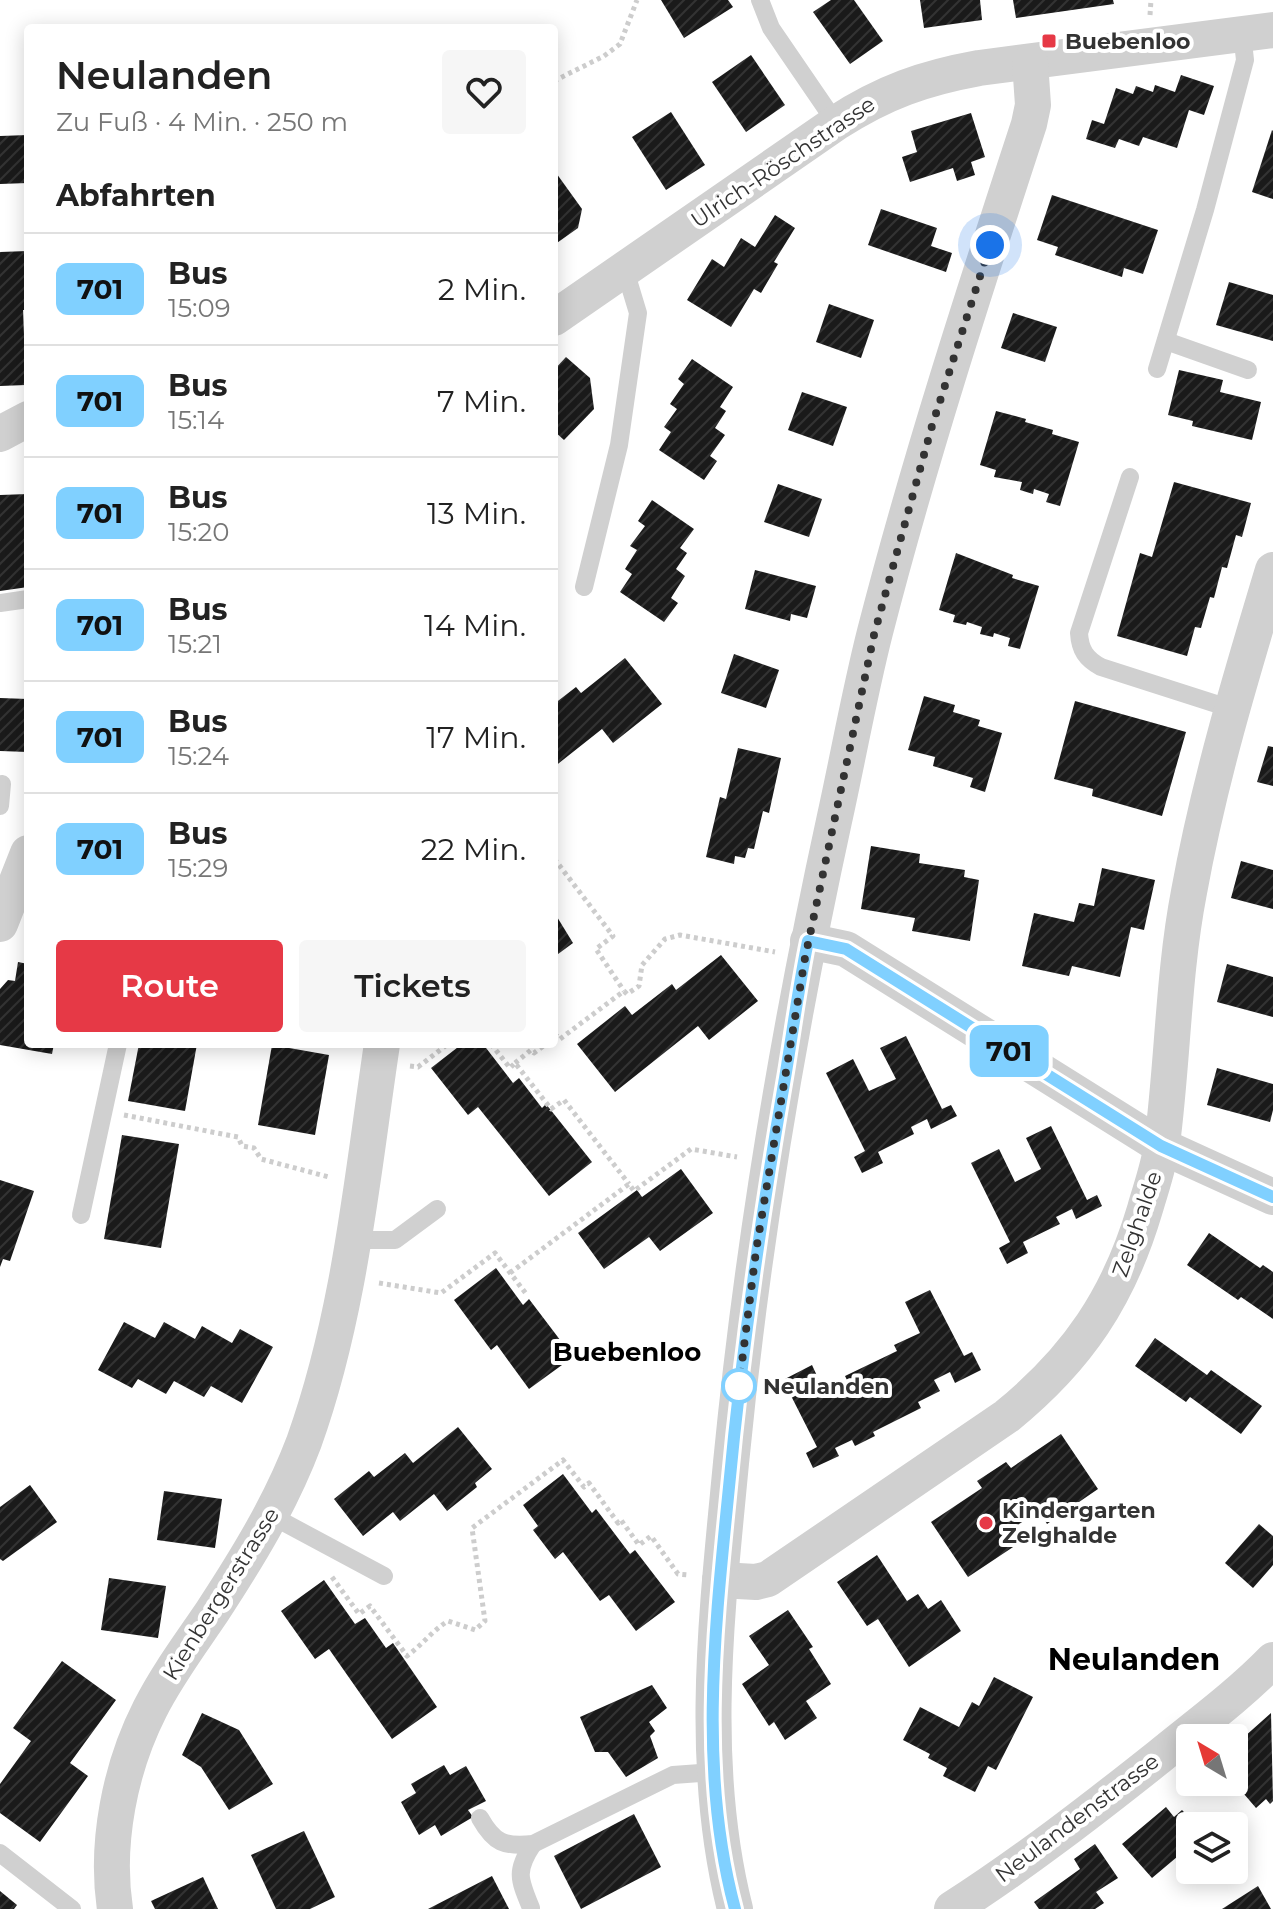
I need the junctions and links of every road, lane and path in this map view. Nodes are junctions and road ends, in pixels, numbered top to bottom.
1 (637, 0) edge
2 (760, 0) edge
3 (1258, 32) edge
4 (1030, 62) junction
5 (558, 79) edge
6 (836, 123) junction
7 (625, 270) junction
8 (558, 315) edge
9 (1166, 341) junction
10 (1157, 369) dead end
11 (1248, 370) dead end
12 (24, 421) edge
13 (0, 434) edge
14 (1130, 477) dead end
15 (1273, 570) edge
16 (584, 587) dead end
17 (24, 600) edge
18 (0, 603) edge
19 (1232, 709) junction
20 (2, 784) dead end
21 (0, 806) edge
22 (558, 864) edge
23 (562, 869) junction
24 (558, 872) edge
25 (18, 876) edge
26 (0, 924) edge
27 (806, 949) junction
28 (624, 991) junction
29 (558, 1037) edge
30 (117, 1048) edge
31 (381, 1048) edge
32 (443, 1048) edge
33 (494, 1048) edge
34 (541, 1048) edge
35 (515, 1063) junction
36 (413, 1066) dead end
37 (103, 1112) junction
38 (1161, 1146) junction
39 (770, 1163) junction
40 (326, 1176) dead end
41 (629, 1184) junction
42 (1273, 1197) edge
43 (437, 1209) dead end
44 (81, 1215) dead end
45 (354, 1240) junction
46 (510, 1273) junction
47 (380, 1283) dead end
48 (527, 1295) dead end
49 (272, 1516) junction
50 (319, 1570) dead end
51 (384, 1576) dead end
52 (709, 1578) junction
53 (1273, 1660) edge
54 (714, 1772) junction
55 (480, 1818) dead end
56 (533, 1844) junction
57 (0, 1853) edge
58 (531, 1908) edge
59 (72, 1909) edge
60 (115, 1909) edge
61 (735, 1909) edge
62 (952, 1909) edge

1 - 5 path
2 - 6 lane
3 - 4 street, Ulrich-Röschstrasse
3 - 9 lane
4 - 6 street, Ulrich-Röschstrasse
4 - 27 street
6 - 7 street, Ulrich-Röschstrasse
7 - 8 street, Ulrich-Röschstrasse
7 - 16 lane
9 - 10 lane
9 - 11 lane
12 - 13 street
14 - 19 lane
15 - 19 street, Zelghalde
17 - 18 lane
19 - 38 street, Zelghalde
20 - 21 lane
22 - 23 path
23 - 24 path
23 - 28 path
25 - 26 street
27 - 28 path
27 - 38 street
27 - 39 street
28 - 29 path
30 - 37 lane
31 - 45 street, Kienbergerstrasse
32 - 36 path
33 - 35 path
34 - 35 path
35 - 41 path
37 - 40 path
37 - 44 lane
38 - 42 street
38 - 52 street, Zelghalde
39 - 41 path
39 - 52 street
41 - 46 path
43 - 45 lane
45 - 49 street, Kienbergerstrasse
46 - 47 path
46 - 48 path
49 - 51 lane
49 - 60 street, Kienbergerstrasse
50 - 52 path
52 - 54 street
53 - 62 street, Neulandenstrasse
54 - 56 lane
54 - 61 street
55 - 56 lane
56 - 58 lane
57 - 59 lane

